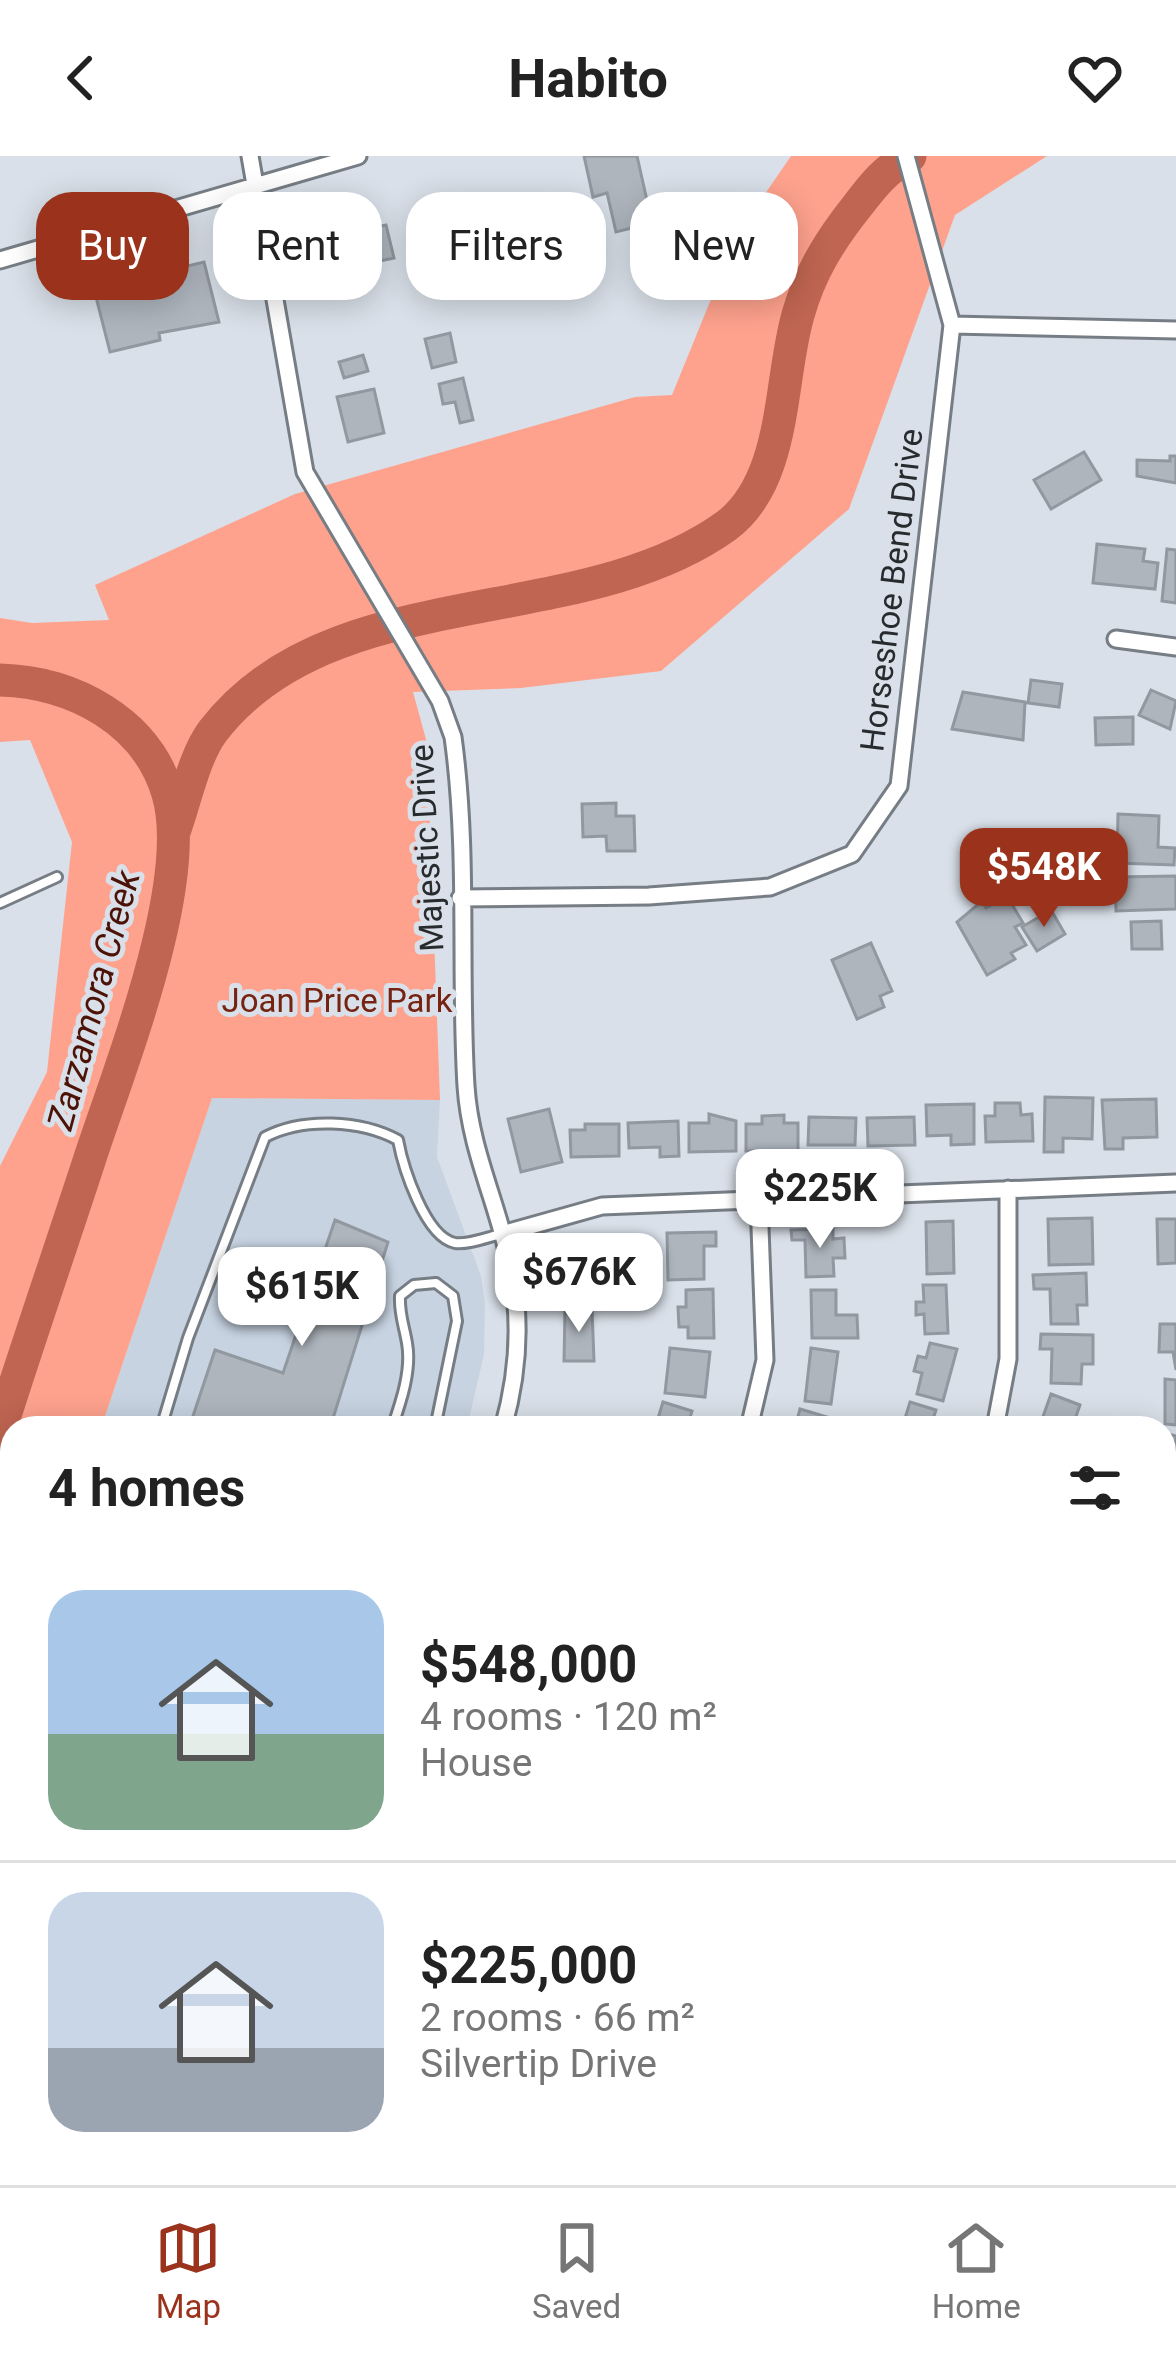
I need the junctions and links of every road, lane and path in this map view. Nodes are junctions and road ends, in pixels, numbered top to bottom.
1 (250, 156) edge
2 (358, 156) edge
3 (906, 156) edge
4 (256, 185) junction
5 (0, 260) edge
6 (952, 325) junction
7 (1176, 330) edge
8 (1116, 639) dead end
9 (1176, 646) edge
10 (57, 877) dead end
11 (460, 898) junction
12 (0, 903) edge
13 (1176, 1183) edge
14 (1008, 1189) junction
15 (759, 1201) junction
16 (502, 1234) junction
17 (165, 1416) edge
18 (396, 1416) edge
19 (437, 1416) edge
20 (506, 1416) edge
21 (751, 1416) edge
22 (997, 1416) edge

1 - 4 street, Majestic Drive
2 - 4 street
3 - 6 street
4 - 5 street
4 - 11 street, Majestic Drive
6 - 7 street
6 - 11 street, Horseshoe Bend Drive
8 - 9 street
10 - 12 lane
11 - 16 street, Majestic Drive
13 - 14 street
14 - 15 street
14 - 22 street
15 - 16 street
15 - 21 street
16 - 17 lane
16 - 20 street, Majestic Drive
18 - 19 lane

